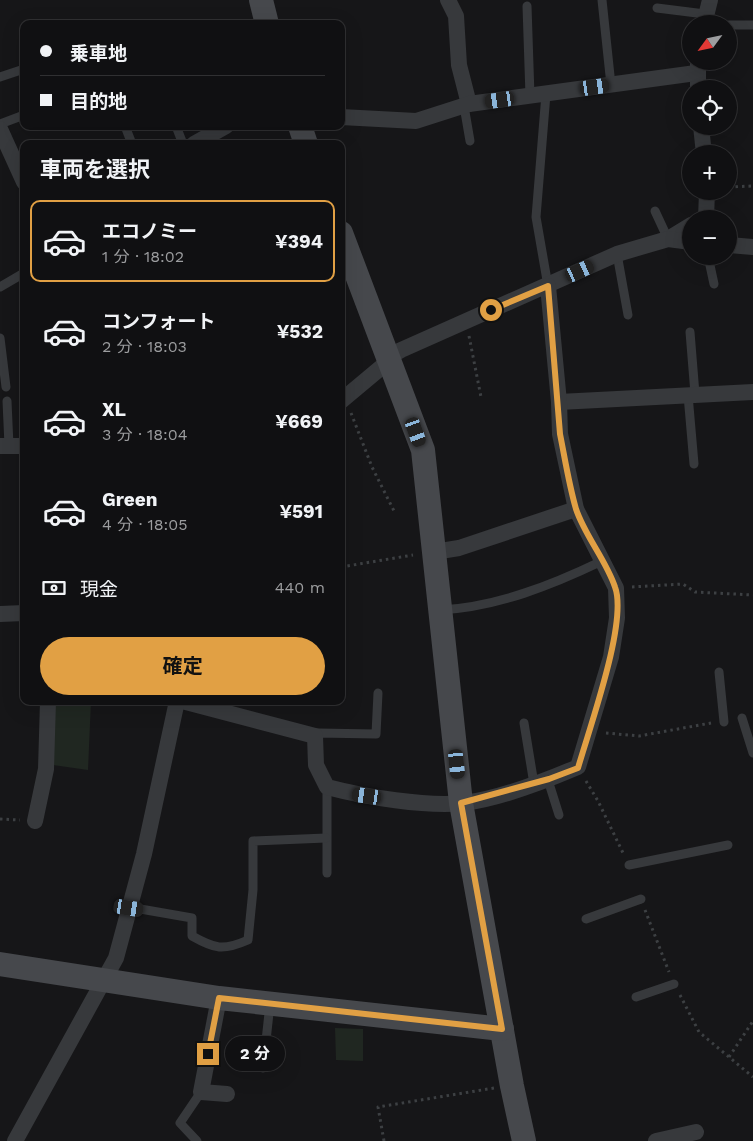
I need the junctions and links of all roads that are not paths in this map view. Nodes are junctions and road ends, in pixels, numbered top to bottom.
1 (261, 0) edge
2 (448, 0) edge
3 (602, 0) edge
4 (528, 6) dead end
5 (657, 8) dead end
6 (706, 13) edge
7 (266, 20) edge
8 (738, 25) edge
9 (753, 25) edge
10 (20, 70) edge
11 (697, 74) edge
12 (0, 77) edge
13 (612, 85) junction
14 (538, 95) junction
15 (467, 105) junction
16 (20, 116) edge
17 (345, 117) edge
18 (0, 124) edge
19 (0, 129) edge
20 (219, 130) edge
21 (201, 140) edge
22 (470, 141) dead end
23 (5, 152) edge
24 (20, 176) edge
25 (656, 211) dead end
26 (682, 230) edge
27 (668, 239) junction
28 (682, 241) edge
29 (737, 246) edge
30 (753, 247) edge
31 (617, 254) junction
32 (346, 260) edge
33 (710, 265) edge
34 (20, 275) edge
35 (714, 284) dead end
36 (548, 286) junction
37 (0, 287) edge
38 (628, 315) dead end
39 (690, 332) dead end
40 (0, 338) edge
41 (390, 360) junction
42 (6, 387) dead end
43 (753, 392) edge
44 (691, 395) junction
45 (345, 397) edge
46 (7, 401) dead end
47 (560, 402) junction
48 (11, 446) edge
49 (694, 464) dead end
50 (576, 509) junction
51 (434, 552) junction
52 (602, 562) junction
53 (440, 610) junction
54 (20, 613) edge
55 (0, 614) edge
56 (719, 672) dead end
57 (378, 693) dead end
58 (48, 705) edge
59 (176, 705) edge
60 (197, 705) edge
61 (742, 718) dead end
62 (724, 722) road end
63 (524, 723) dead end
64 (315, 736) junction
65 (753, 753) edge
66 (541, 782) junction
67 (327, 787) junction
68 (461, 803) junction
69 (559, 815) dead end
70 (35, 821) dead end
71 (326, 838) junction
72 (728, 845) dead end
73 (629, 865) road end
74 (327, 873) dead end
75 (641, 900) road end
76 (129, 908) junction
77 (586, 919) dead end
78 (0, 964) edge
79 (105, 979) junction
80 (674, 984) road end
81 (636, 997) dead end
82 (219, 998) junction
83 (270, 1004) junction
84 (502, 1029) junction
85 (263, 1068) dead end
86 (202, 1092) junction
87 (228, 1094) dead end
88 (696, 1132) dead end
89 (15, 1141) edge
90 (198, 1141) edge
91 (524, 1141) edge
92 (656, 1141) edge

1 - 7 street
2 - 15 street
3 - 13 lane
4 - 14 lane
5 - 6 lane
8 - 9 lane
10 - 12 lane
11 - 13 street
13 - 14 street
14 - 15 street
14 - 36 lane
15 - 17 street
15 - 22 lane
16 - 18 lane
19 - 23 street
20 - 21 street
23 - 24 street
25 - 27 lane
26 - 27 street
27 - 28 street
27 - 31 street
29 - 30 street
31 - 36 street
31 - 38 lane
32 - 41 street
33 - 35 lane
34 - 37 lane
36 - 41 street
36 - 47 street
39 - 44 lane
40 - 42 lane
41 - 45 street
41 - 51 street
43 - 44 street
44 - 47 street
44 - 49 lane
46 - 48 lane
47 - 50 street
50 - 51 street
50 - 52 street
51 - 53 street
52 - 53 lane
52 - 66 street
53 - 68 street
54 - 55 street
56 - 62 lane
57 - 64 lane
58 - 70 street
59 - 76 street
60 - 64 street
61 - 65 lane
63 - 66 lane
64 - 67 street
66 - 68 street
66 - 69 lane
67 - 68 street
67 - 71 lane
68 - 84 street
71 - 74 lane
71 - 76 lane
72 - 73 lane
75 - 77 lane
76 - 79 street
78 - 79 street
79 - 82 street
79 - 89 street
80 - 81 lane
82 - 83 street
82 - 86 street
83 - 84 street
83 - 85 lane
84 - 91 street
86 - 87 street
86 - 90 lane
88 - 92 street

